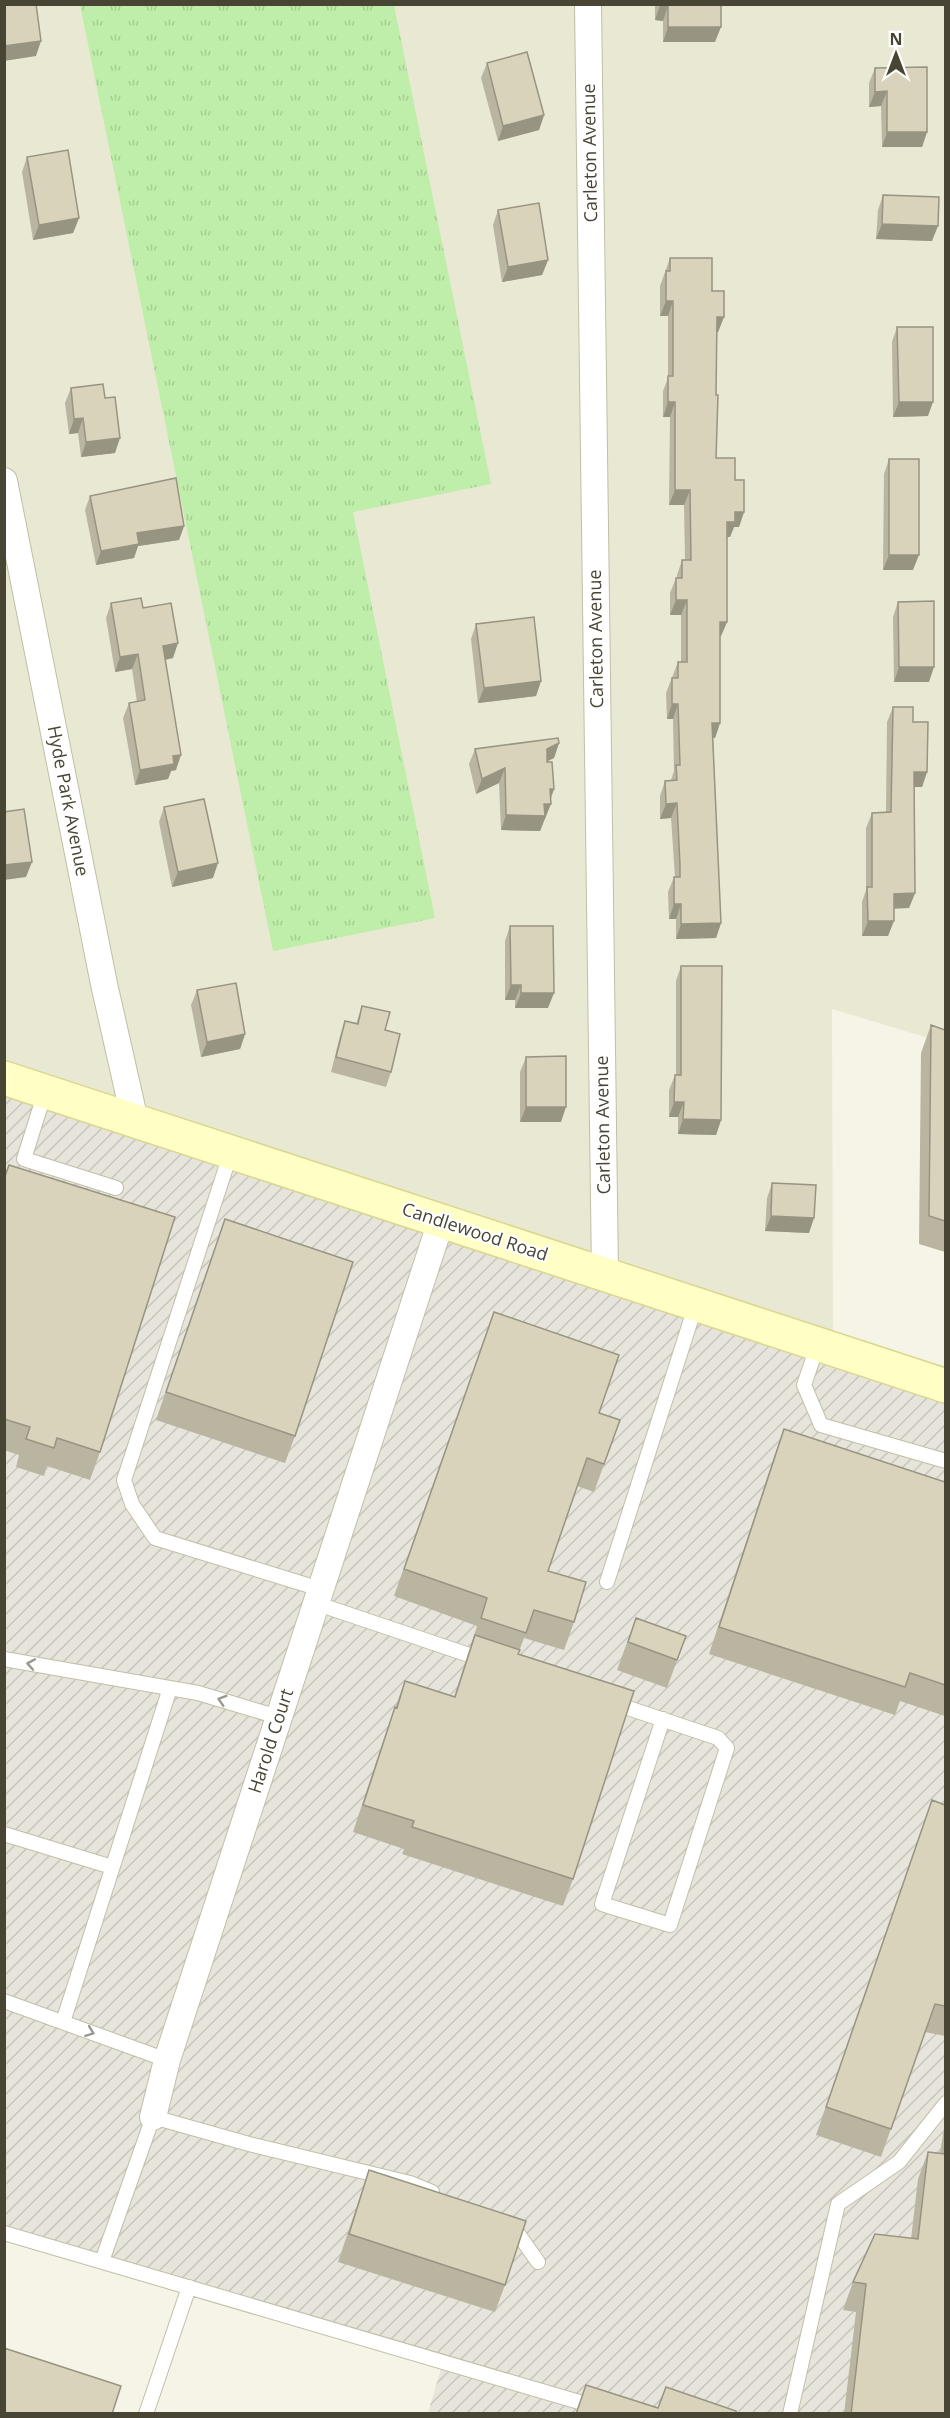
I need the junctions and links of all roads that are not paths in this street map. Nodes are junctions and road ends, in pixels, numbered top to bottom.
1 (588, 4) edge
2 (4, 481) edge
3 (4, 1078) edge
4 (45, 1092) junction
5 (135, 1121) junction
6 (231, 1152) junction
7 (116, 1188) dead end
8 (441, 1221) junction
9 (604, 1274) junction
10 (696, 1304) junction
11 (818, 1344) junction
12 (945, 1386) edge
13 (945, 1461) edge
14 (607, 1582) dead end
15 (318, 1596) junction
16 (4, 1659) edge
17 (495, 1663) edge
18 (170, 1688) junction
19 (595, 1697) edge
20 (279, 1717) junction
21 (663, 1719) junction
22 (4, 1834) edge
23 (112, 1867) junction
24 (10, 2002) edge
25 (63, 2022) junction
26 (168, 2060) junction
27 (945, 2103) edge
28 (153, 2117) junction
29 (441, 2196) edge
30 (493, 2219) edge
31 (4, 2233) edge
32 (102, 2261) junction
33 (537, 2262) dead end
34 (189, 2287) junction
35 (146, 2414) edge
36 (620, 2414) edge
37 (790, 2414) edge

1 - 9 street, Carleton Avenue
2 - 5 street, Hyde Park Avenue
3 - 4 street, Candlewood Road
4 - 5 street, Candlewood Road
4 - 7 lane
5 - 6 street, Candlewood Road
6 - 8 street, Candlewood Road
6 - 15 lane
8 - 9 street, Candlewood Road
8 - 15 street, Harold Court
9 - 10 street, Candlewood Road
10 - 11 street, Candlewood Road
10 - 14 lane
11 - 12 street, Candlewood Road
11 - 13 lane
15 - 17 lane
15 - 20 street, Harold Court
18 -> 16 lane
20 -> 18 lane
18 - 23 lane
19 - 21 lane
20 - 26 street, Harold Court
21 - 21 lane
22 - 23 lane
23 - 25 lane
24 - 25 lane
25 -> 26 lane
26 - 28 street, Harold Court
27 - 37 lane
28 - 29 lane
28 - 32 lane, Harold Court
30 - 33 lane
31 - 32 lane
32 - 34 lane
34 - 35 lane
34 - 36 lane

